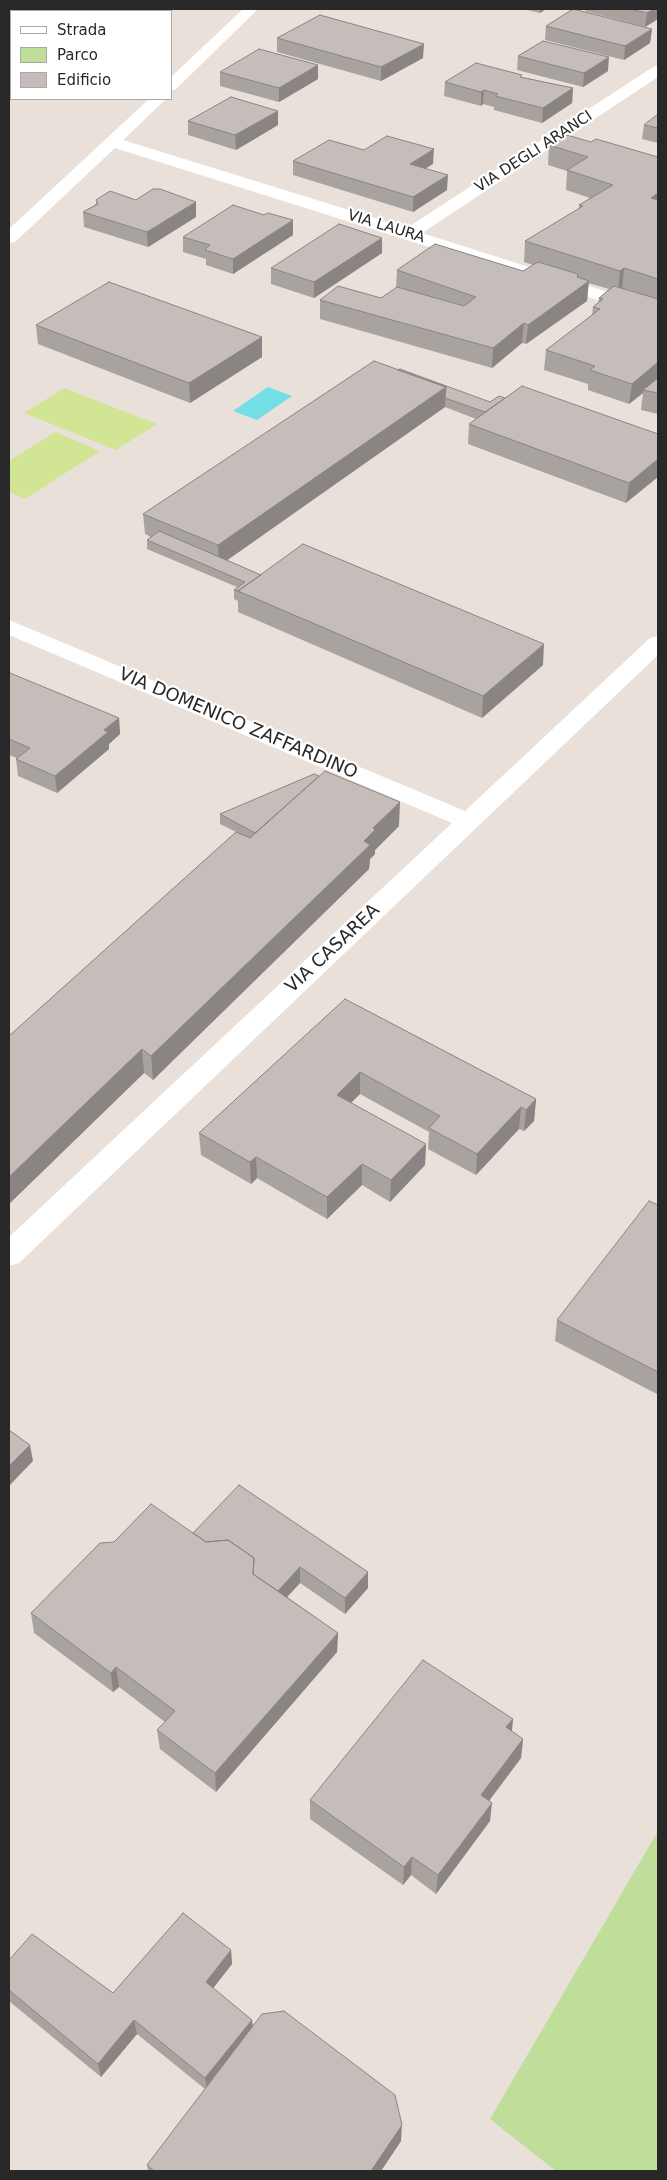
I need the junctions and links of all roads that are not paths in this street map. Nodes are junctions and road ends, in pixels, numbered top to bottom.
1 (251, 9) edge
2 (658, 70) edge
3 (172, 85) edge
4 (157, 100) edge
5 (112, 142) junction
6 (410, 234) junction
7 (9, 238) edge
8 (658, 314) edge
9 (9, 627) edge
10 (658, 644) edge
11 (468, 821) junction
12 (9, 1255) edge

1 - 3 street
2 - 6 street, VIA DEGLI ARANCI
4 - 5 street
5 - 6 street, VIA LAURA
5 - 7 street
6 - 8 street, VIA LAURA
9 - 11 street, VIA DOMENICO ZAFFARDINO
10 - 11 street, VIA CASAREA
11 - 12 street, VIA CASAREA

